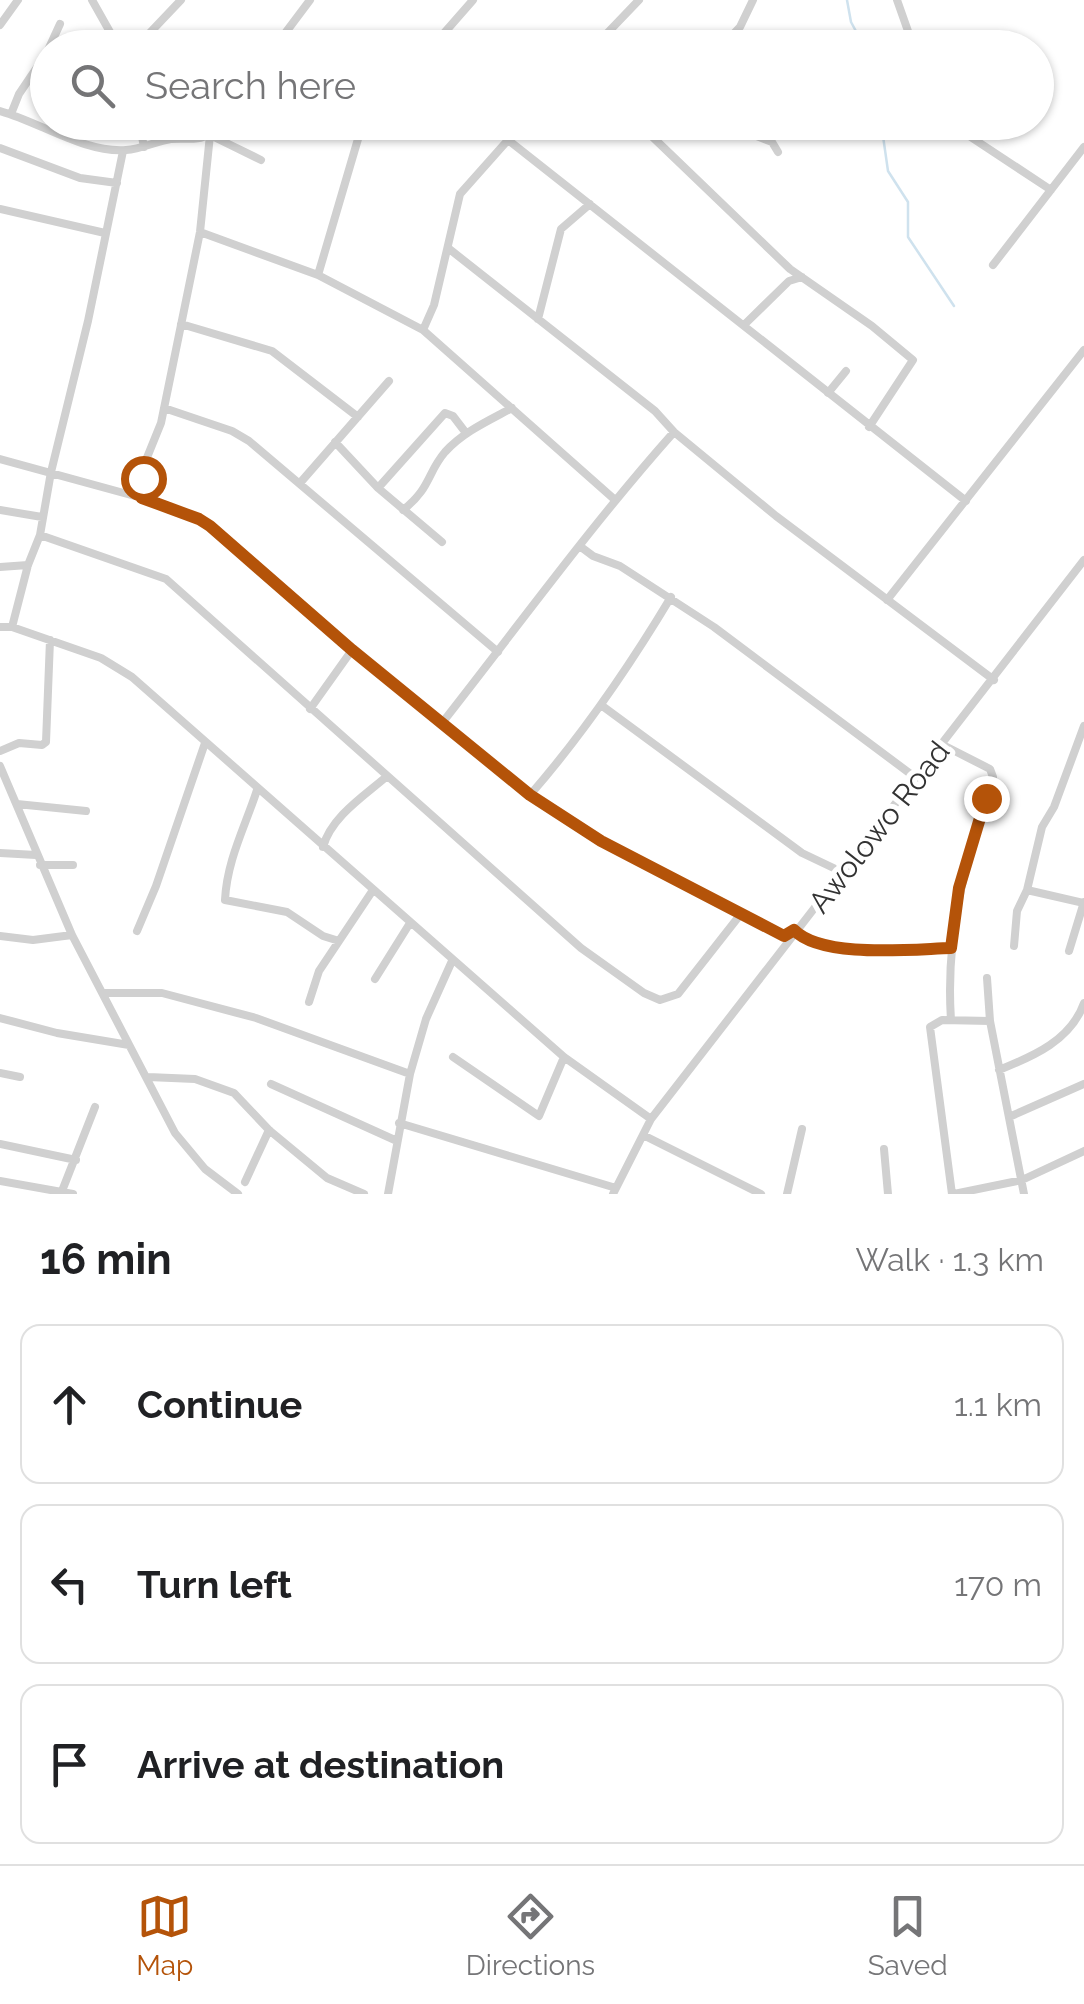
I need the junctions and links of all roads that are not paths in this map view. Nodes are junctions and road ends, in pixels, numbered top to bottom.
1 (18, 0) edge
2 (92, 0) edge
3 (181, 0) edge
4 (310, 0) edge
5 (474, 0) edge
6 (639, 0) edge
7 (753, 0) edge
8 (897, 0) edge
9 (0, 23) edge
10 (60, 24) dead end
11 (57, 30) edge
12 (109, 30) edge
13 (152, 30) edge
14 (288, 30) edge
15 (447, 30) edge
16 (610, 30) edge
17 (738, 30) edge
18 (908, 30) edge
19 (30, 76) edge
20 (0, 111) edge
21 (11, 114) junction
22 (30, 121) edge
23 (78, 140) edge
24 (143, 140) edge
25 (170, 140) edge
26 (209, 140) edge
27 (220, 140) edge
28 (358, 140) edge
29 (508, 140) joint
30 (658, 140) edge
31 (767, 140) edge
32 (976, 140) edge
33 (144, 147) junction
34 (1084, 147) edge
35 (0, 148) edge
36 (123, 151) junction
37 (778, 152) dead end
38 (261, 160) dead end
39 (116, 183) junction
40 (1052, 190) junction
41 (590, 204) junction
42 (0, 209) edge
43 (104, 232) junction
44 (200, 232) junction
45 (448, 248) junction
46 (993, 265) dead end
47 (790, 269) junction
48 (318, 274) junction
49 (802, 277) junction
50 (789, 280) junction
51 (538, 319) junction
52 (181, 324) junction
53 (745, 324) junction
54 (423, 330) junction
55 (1084, 350) edge
56 (846, 371) dead end
57 (389, 381) dead end
58 (828, 393) junction
59 (164, 408) junction
60 (512, 408) junction
61 (358, 417) junction
62 (869, 427) junction
63 (674, 432) junction
64 (466, 433) junction
65 (335, 442) junction
66 (0, 460) edge
67 (51, 472) junction
68 (300, 483) junction
69 (378, 488) junction
70 (142, 498) junction
71 (614, 500) junction
72 (966, 501) junction
73 (0, 510) edge
74 (403, 510) junction
75 (42, 518) junction
76 (40, 535) junction
77 (442, 542) dead end
78 (581, 547) junction
79 (1083, 563) edge
80 (28, 565) junction
81 (0, 567) edge
82 (670, 597) junction
83 (887, 600) junction
84 (0, 627) edge
85 (12, 627) junction
86 (50, 640) junction
87 (352, 650) junction
88 (498, 652) junction
89 (994, 680) junction
90 (601, 705) junction
91 (310, 708) junction
92 (442, 723) junction
93 (1084, 726) edge
94 (205, 743) junction
95 (943, 745) junction
96 (0, 750) edge
97 (0, 766) edge
98 (386, 776) junction
99 (916, 778) junction
100 (257, 790) junction
101 (530, 795) junction
102 (17, 804) junction
103 (86, 811) dead end
104 (324, 842) junction
105 (0, 853) edge
106 (36, 855) junction
107 (40, 864) junction
108 (73, 865) dead end
109 (844, 873) junction
110 (373, 890) junction
111 (1027, 890) junction
112 (1084, 902) edge
113 (740, 914) junction
114 (410, 923) junction
115 (794, 930) junction
116 (138, 931) dead end
117 (0, 936) edge
118 (72, 936) junction
119 (339, 942) junction
120 (1014, 946) dead end
121 (951, 948) junction
122 (1069, 951) dead end
123 (452, 961) junction
124 (987, 978) dead end
125 (375, 979) dead end
126 (104, 993) junction
127 (308, 1002) dead end
128 (1084, 1004) edge
129 (0, 1018) edge
130 (951, 1020) junction
131 (990, 1020) junction
132 (129, 1045) junction
133 (453, 1056) dead end
134 (564, 1057) junction
135 (999, 1070) junction
136 (0, 1073) edge
137 (410, 1074) junction
138 (20, 1077) dead end
139 (148, 1077) junction
140 (271, 1084) dead end
141 (1084, 1084) edge
142 (95, 1107) dead end
143 (1009, 1116) junction
144 (651, 1120) junction
145 (399, 1123) junction
146 (802, 1129) dead end
147 (269, 1130) junction
148 (645, 1136) junction
149 (397, 1141) junction
150 (0, 1144) edge
151 (884, 1149) dead end
152 (1084, 1151) edge
153 (76, 1160) junction
154 (1022, 1180) junction
155 (0, 1181) edge
156 (245, 1182) dead end
157 (40, 1191) edge
158 (614, 1191) edge
159 (62, 1192) junction
160 (73, 1194) edge
161 (238, 1194) edge
162 (364, 1194) edge
163 (388, 1194) edge
164 (761, 1194) edge
165 (787, 1194) edge
166 (888, 1194) edge
167 (953, 1194) edge
168 (1024, 1194) edge

1 - 9 street
2 - 12 street
3 - 13 street
4 - 14 street
5 - 15 street
6 - 16 street
7 - 17 street
8 - 18 street
10 - 11 street
19 - 21 street
20 - 21 street
21 - 22 street
23 - 36 street
24 - 33 street
25 - 33 street
26 - 44 street
27 - 38 street
28 - 48 street
29 - 41 street
29 - 45 street
30 - 47 street
31 - 37 street
32 - 40 street
33 - 36 street
34 - 40 street
35 - 39 street
36 - 39 street
39 - 43 street
40 - 46 street
41 - 51 street
41 - 53 street
42 - 43 street
43 - 67 street
44 - 48 street
44 - 52 street
45 - 51 street
45 - 54 street
47 - 49 street
47 - 50 street
48 - 54 street
49 - 50 street
49 - 62 street
50 - 53 street
51 - 63 street
52 - 59 street
52 - 61 street
53 - 58 street
54 - 60 street
55 - 72 street
56 - 58 street
57 - 61 street
58 - 62 street
59 - 68 street
59 - 70 street
60 - 64 street
60 - 71 street
61 - 65 street
62 - 72 street
63 - 71 street
63 - 83 street
64 - 69 street
64 - 74 street
65 - 68 street
65 - 69 street
66 - 67 street
67 - 70 street
67 - 75 street
68 - 88 street
69 - 74 street
70 - 87 street
71 - 78 street
72 - 83 street
73 - 75 street
74 - 77 street
75 - 76 street
76 - 80 street
76 - 91 street
78 - 82 street
78 - 88 street
79 - 89 street, Awolowo Road
80 - 81 street
80 - 85 street
82 - 90 street
82 - 99 street
83 - 89 street
84 - 85 street
85 - 86 street
86 - 94 street
86 - 96 street
87 - 91 street
87 - 92 street
88 - 92 street
89 - 95 street, Awolowo Road
90 - 101 street
90 - 109 street
91 - 98 street
92 - 101 street
93 - 111 street
94 - 100 street
94 - 116 street
95 - 99 street, Awolowo Road
95 - 121 street
97 - 102 street
98 - 104 street
98 - 113 street
99 - 109 street, Awolowo Road
100 - 104 street
100 - 119 street
101 - 113 street
102 - 103 street
102 - 106 street
104 - 110 street
105 - 106 street
106 - 107 street
107 - 108 street
107 - 118 street
109 - 115 street, Awolowo Road
110 - 114 street
110 - 119 street
111 - 112 street
111 - 120 street
112 - 122 street
113 - 115 street
114 - 123 street
114 - 125 street
115 - 121 street
115 - 144 street, Awolowo Road
117 - 118 street
118 - 126 street
119 - 127 street
121 - 130 street
123 - 134 street
123 - 137 street
124 - 131 street
126 - 132 street
126 - 137 street
128 - 135 street
129 - 132 street
130 - 131 street
130 - 167 street
131 - 135 street
132 - 139 street
133 - 134 street
134 - 144 street
135 - 143 street
136 - 138 street
137 - 145 street
139 - 147 street
139 - 161 street
140 - 149 street
141 - 143 street
142 - 153 street
143 - 154 street
144 - 148 street, Awolowo Road
145 - 149 street
145 - 158 street
146 - 165 street
147 - 156 street
147 - 162 street
148 - 158 street, Awolowo Road
148 - 164 street
149 - 163 street
150 - 153 street
151 - 166 street
152 - 154 street
153 - 159 street
154 - 167 street
154 - 168 street
155 - 157 street
157 - 159 street
159 - 160 street

